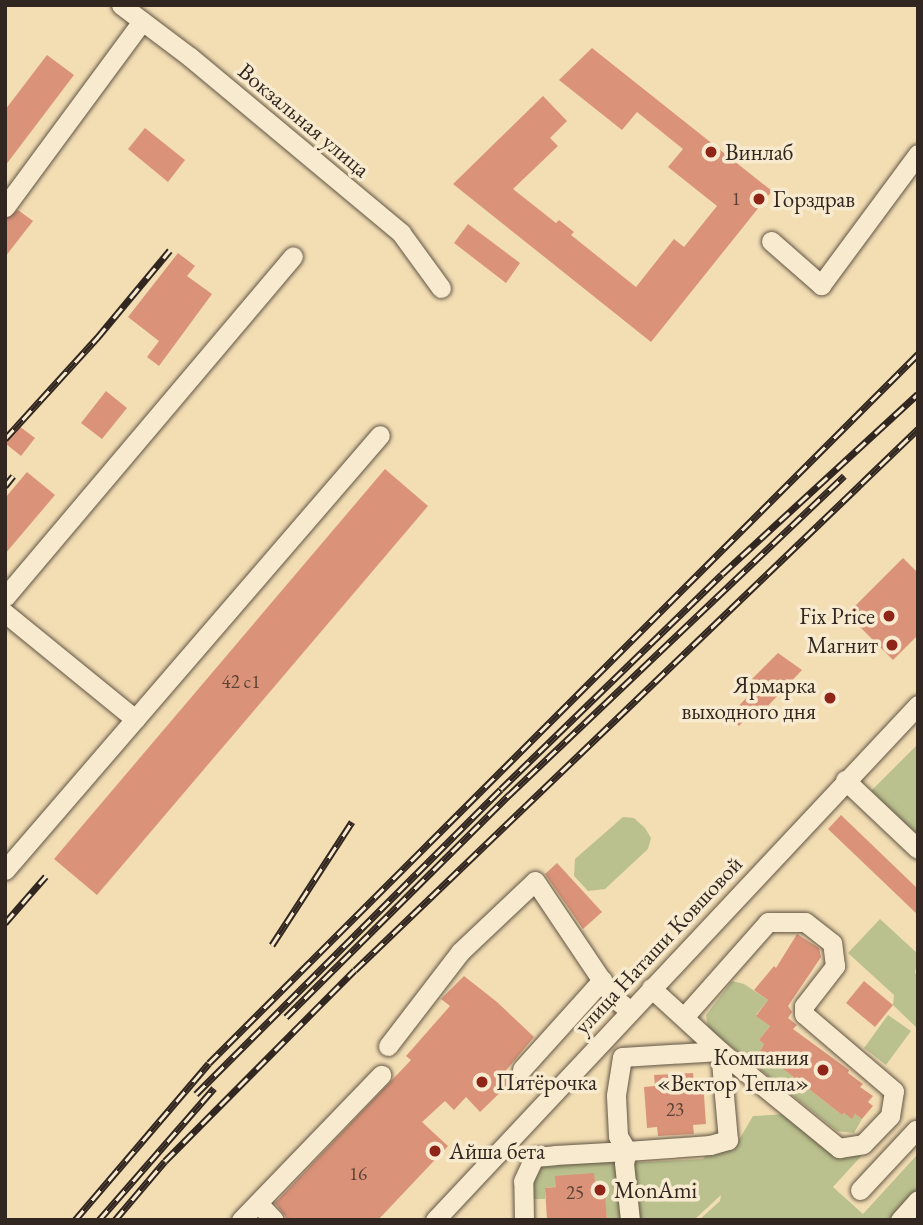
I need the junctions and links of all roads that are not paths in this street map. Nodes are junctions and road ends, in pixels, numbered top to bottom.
1 (121, 5) edge
2 (142, 20) junction
3 (918, 154) edge
4 (5, 207) edge
5 (771, 241) dead end
6 (293, 256) dead end
7 (441, 288) dead end
8 (380, 435) dead end
9 (5, 597) edge
10 (5, 613) edge
11 (915, 714) edge
12 (135, 719) junction
13 (845, 780) junction
14 (918, 849) edge
15 (5, 870) edge
16 (602, 980) junction
17 (651, 988) junction
18 (630, 1011) junction
19 (684, 1017) junction
20 (602, 1041) junction
21 (388, 1046) dead end
22 (720, 1051) junction
23 (622, 1056) junction
24 (522, 1069) dead end
25 (381, 1074) dead end
26 (917, 1130) edge
27 (512, 1137) junction
28 (627, 1151) junction
29 (534, 1157) junction
30 (860, 1190) dead end
31 (918, 1200) edge
32 (258, 1203) junction
33 (242, 1220) edge
34 (274, 1220) edge
35 (435, 1220) edge
36 (524, 1220) edge
37 (629, 1220) edge
38 (900, 1220) edge

1 - 2 street, Вокзальная улица
2 - 4 street
2 - 7 street, Вокзальная улица
3 - 5 street
6 - 9 street
8 - 12 street
10 - 12 street
11 - 13 street, улица Наташи Ковшовой
12 - 15 street
13 - 14 street
13 - 17 street, улица Наташи Ковшовой
16 - 18 street
16 - 21 street
16 - 24 street
17 - 18 street, улица Наташи Ковшовой
17 - 19 street
18 - 20 street, улица Наташи Ковшовой
19 - 22 street
19 - 22 street
20 - 23 street
20 - 27 street, улица Наташи Ковшовой
22 - 23 street
22 - 28 street
23 - 28 street
25 - 32 street
26 - 30 street
27 - 29 street
27 - 35 street, улица Наташи Ковшовой
28 - 29 street
28 - 37 street
29 - 36 street
31 - 38 street
32 - 33 street
32 - 34 street

